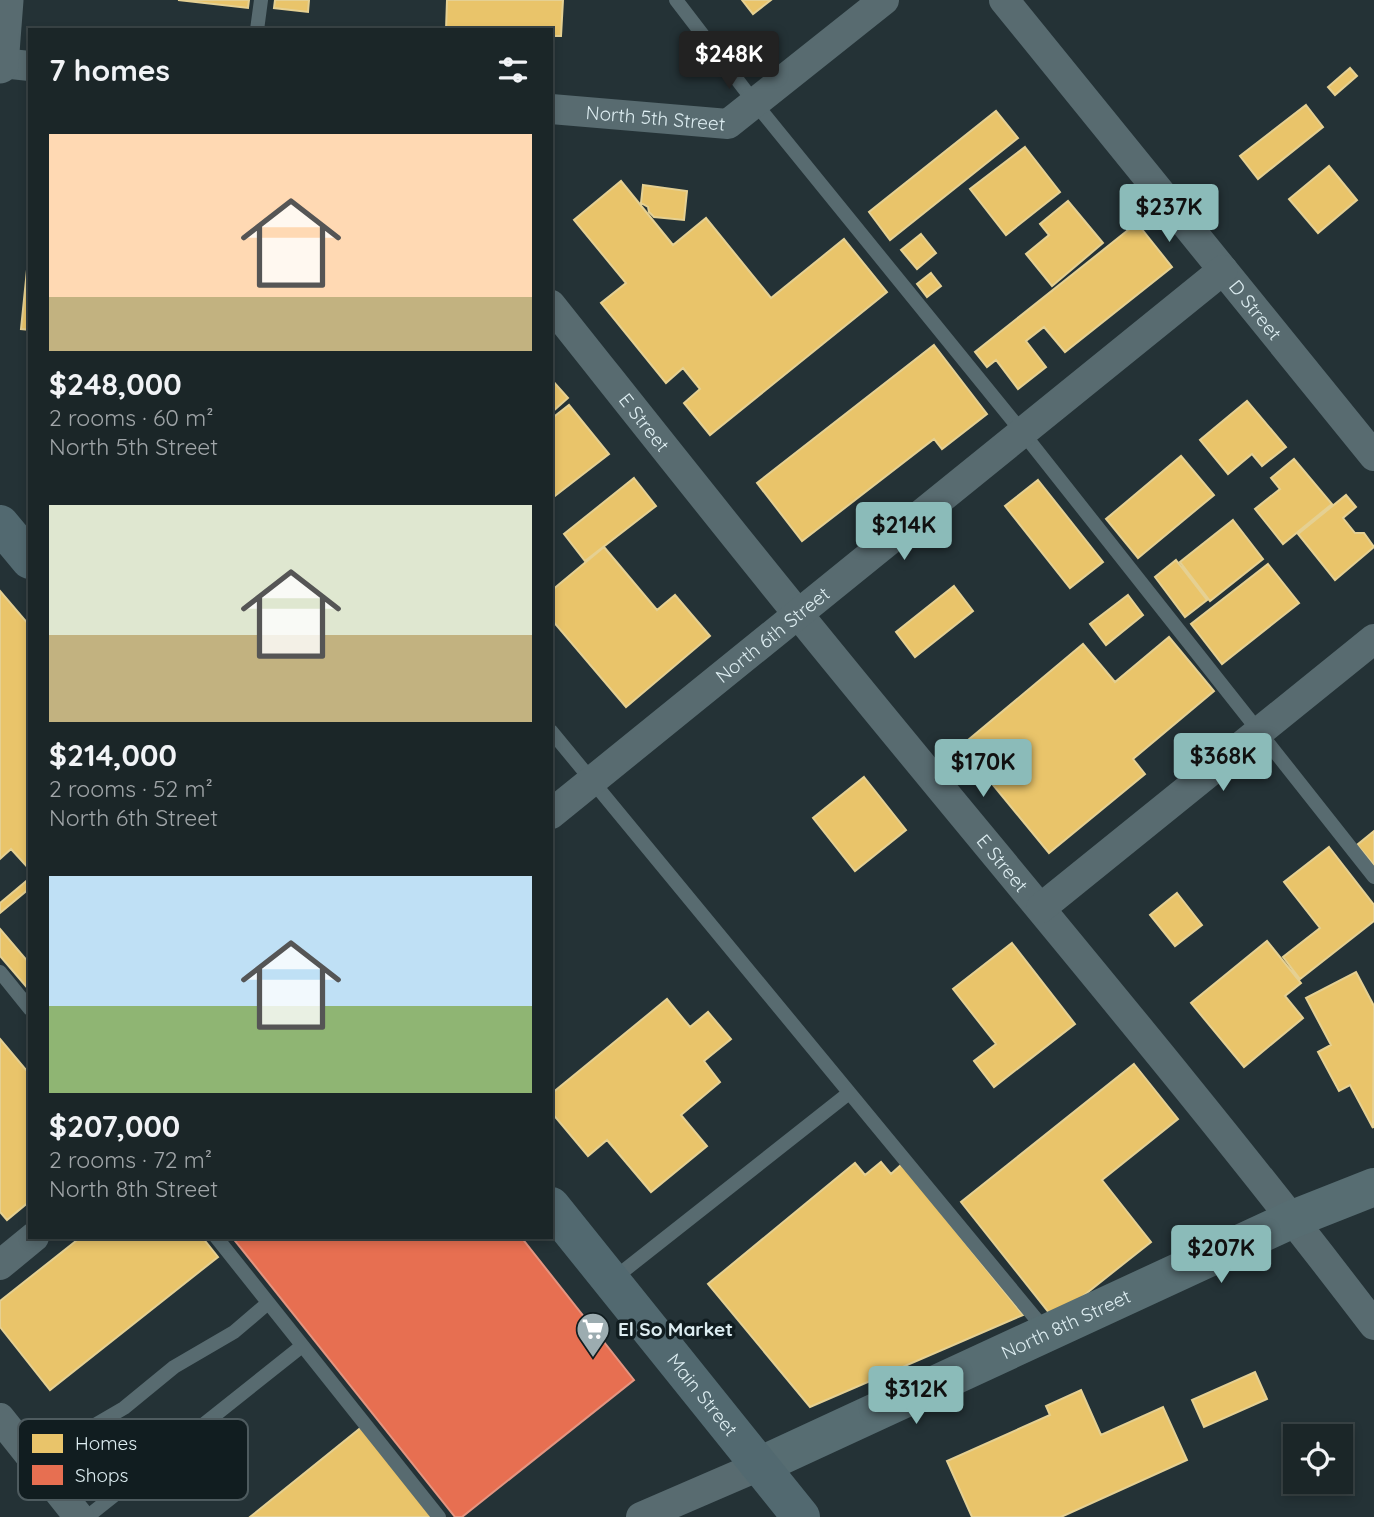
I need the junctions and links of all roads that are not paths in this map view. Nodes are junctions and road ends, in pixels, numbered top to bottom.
1 (5, 0) edge
2 (261, 0) edge
3 (676, 0) edge
4 (884, 0) edge
5 (1004, 0) edge
6 (257, 28) edge
7 (0, 64) edge
8 (28, 66) edge
9 (755, 103) junction
10 (553, 109) edge
11 (1223, 270) junction
12 (553, 308) edge
13 (1023, 433) junction
14 (1374, 456) edge
15 (0, 524) edge
16 (28, 558) edge
17 (799, 615) junction
18 (1374, 639) edge
19 (1259, 732) junction
20 (553, 733) edge
21 (592, 781) junction
22 (553, 812) edge
23 (1374, 877) edge
24 (1041, 908) junction
25 (0, 972) edge
26 (28, 1007) edge
27 (849, 1093) junction
28 (1374, 1187) edge
29 (553, 1208) edge
30 (1293, 1219) junction
31 (32, 1239) edge
32 (218, 1239) edge
33 (0, 1265) edge
34 (611, 1281) junction
35 (268, 1303) junction
36 (1374, 1325) edge
37 (1047, 1332) junction
38 (302, 1346) junction
39 (0, 1418) edge
40 (105, 1419) edge
41 (211, 1419) edge
42 (18, 1441) edge
43 (759, 1466) junction
44 (65, 1500) edge
45 (109, 1500) edge
46 (79, 1517) edge
47 (88, 1517) edge
48 (439, 1517) edge
49 (641, 1517) edge
50 (801, 1517) edge

1 - 7 street
2 - 6 lane
3 - 9 lane
4 - 9 street, North 5th Street
5 - 11 street, D Street
7 - 8 street
9 - 10 street, North 5th Street
9 - 13 lane
11 - 13 street, North 6th Street
11 - 14 street, D Street
12 - 17 street, E Street
13 - 17 street, North 6th Street
13 - 19 lane
15 - 16 main road
17 - 21 street, North 6th Street
17 - 24 street, E Street
18 - 19 street
19 - 23 lane
19 - 24 street
20 - 21 lane
21 - 22 street, North 6th Street
21 - 27 lane
24 - 30 street, E Street
25 - 26 lane
27 - 34 lane
27 - 37 lane
28 - 30 main road, North 8th Street
29 - 34 main road, Main Street
30 - 36 street, E Street
30 - 37 main road, North 8th Street
31 - 33 street
32 - 35 lane
34 - 43 main road, Main Street
35 - 38 lane
35 - 40 lane
37 - 43 main road, North 8th Street
38 - 41 lane
38 - 48 lane
39 - 42 street
43 - 49 street
43 - 50 main road, Main Street
44 - 46 street
45 - 47 lane

